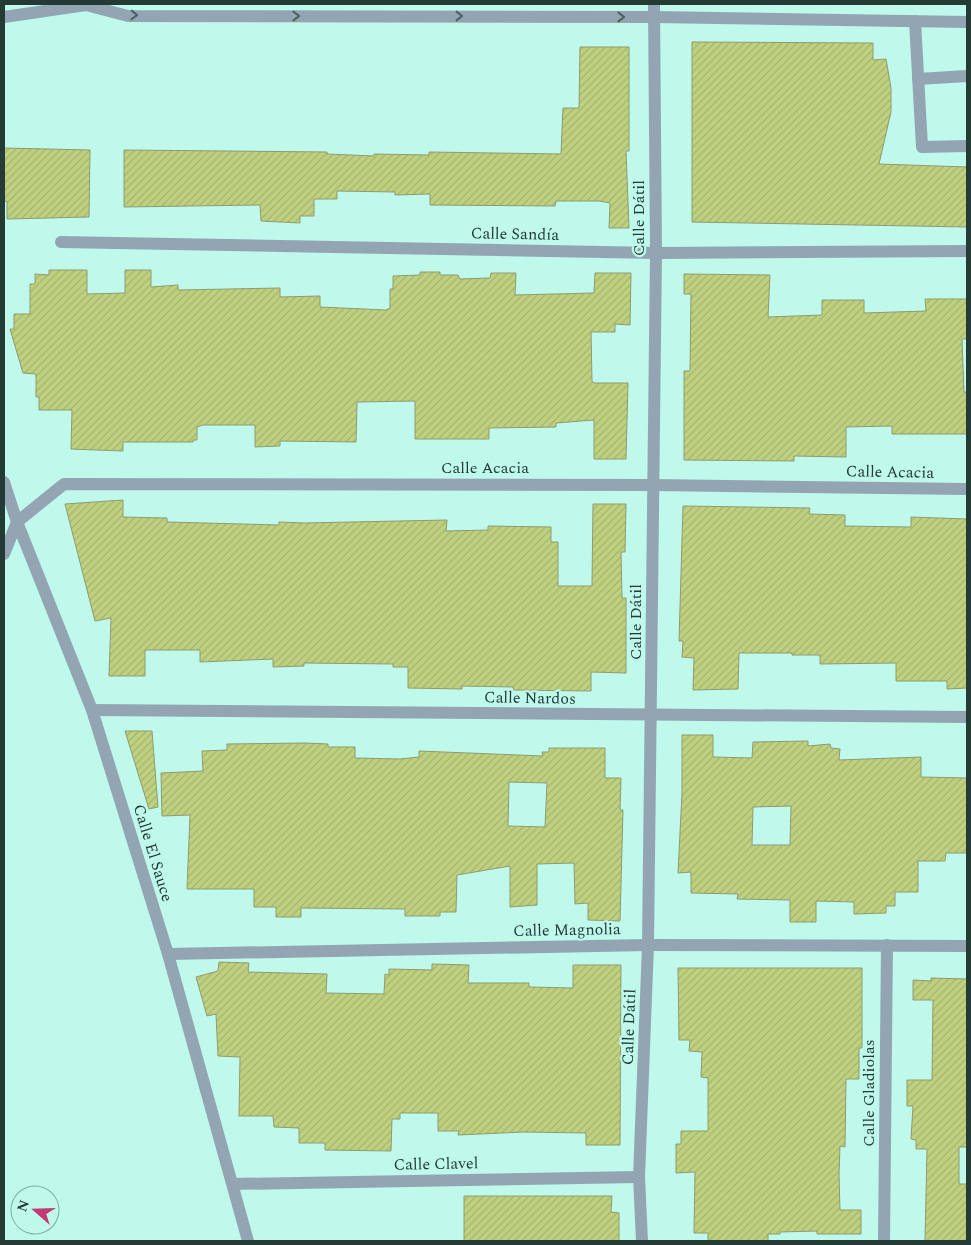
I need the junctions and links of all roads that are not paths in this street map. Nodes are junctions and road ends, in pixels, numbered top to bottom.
1 (87, 4) edge
2 (654, 4) edge
3 (4, 17) edge
4 (655, 17) junction
5 (914, 21) junction
6 (967, 22) edge
7 (967, 76) edge
8 (918, 79) junction
9 (967, 146) edge
10 (61, 242) dead end
11 (967, 251) edge
12 (656, 253) junction
13 (4, 482) edge
14 (653, 485) junction
15 (967, 489) edge
16 (17, 522) junction
17 (4, 554) edge
18 (92, 710) junction
19 (651, 716) junction
20 (967, 717) edge
21 (648, 945) junction
22 (887, 945) junction
23 (967, 946) edge
24 (168, 954) junction
25 (639, 1177) junction
26 (233, 1184) junction
27 (248, 1241) edge
28 (642, 1241) edge
29 (884, 1241) edge

1 - 3 street
1 -> 4 street
2 - 4 street, Calle Dátil
4 - 5 street
4 - 12 street, Calle Dátil
5 - 6 street
5 - 8 street
7 - 8 street
8 - 9 street
10 - 12 street, Calle Sandía
11 - 12 street, Calle Sandía
12 - 14 street, Calle Dátil
13 - 16 street, Calle El Sauce
14 - 15 street, Calle Acacia
14 - 16 street, Calle Acacia
14 - 19 street, Calle Dátil
16 - 17 street
16 - 18 street, Calle El Sauce
18 - 19 street, Calle Nardos
18 - 24 street, Calle El Sauce
19 - 20 street, Calle Nardos
19 - 21 street, Calle Dátil
21 - 22 street, Calle Magnolia
21 - 24 street, Calle Magnolia
21 - 25 street, Calle Dátil
22 - 23 street, Calle Magnolia
22 - 29 street, Calle Gladiolas
24 - 26 street, Calle El Sauce
25 - 26 street, Calle Clavel
25 - 28 street, Calle Dátil
26 - 27 street, Calle El Sauce

